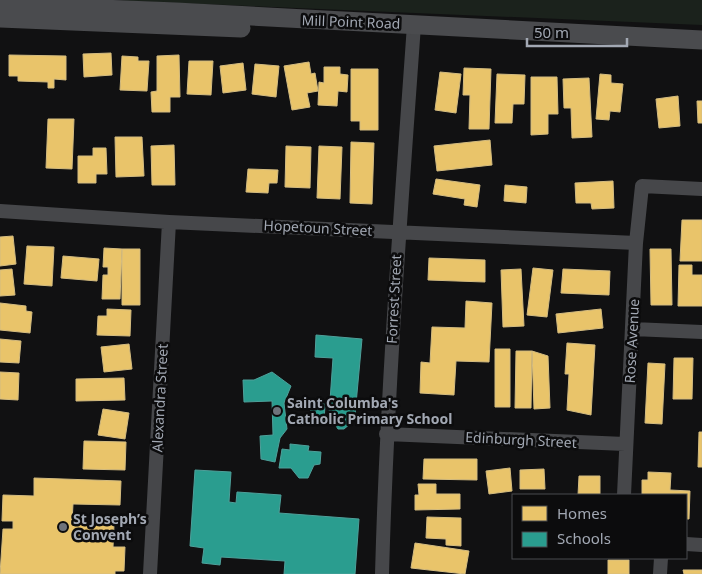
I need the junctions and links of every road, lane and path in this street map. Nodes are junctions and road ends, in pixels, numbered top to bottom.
1 (0, 5) edge
2 (0, 18) edge
3 (414, 30) junction
4 (702, 40) edge
5 (702, 53) edge
6 (702, 189) edge
7 (0, 211) edge
8 (169, 222) junction
9 (398, 232) junction
10 (636, 243) junction
11 (633, 328) junction
12 (702, 332) edge
13 (386, 434) junction
14 (625, 444) junction
15 (624, 494) edge
16 (687, 544) edge
17 (702, 545) edge
18 (661, 559) edge
19 (150, 574) edge
20 (382, 574) edge
21 (660, 574) edge

1 - 3 main road, Mill Point Road
2 - 3 main road, Mill Point Road
3 - 4 main road, Mill Point Road
3 - 5 main road, Mill Point Road
3 - 9 street, Forrest Street
6 - 10 street, Rose Avenue
7 - 8 street, Hopetoun Street
8 - 9 street, Hopetoun Street
8 - 19 street, Alexandra Street
9 - 10 street, Hopetoun Street
9 - 13 street, Forrest Street
10 - 11 street, Rose Avenue
11 - 12 street
11 - 14 street, Rose Avenue
13 - 14 street, Edinburgh Street
13 - 20 street, Forrest Street
14 - 15 street, Rose Avenue
16 - 17 street
18 - 21 street

